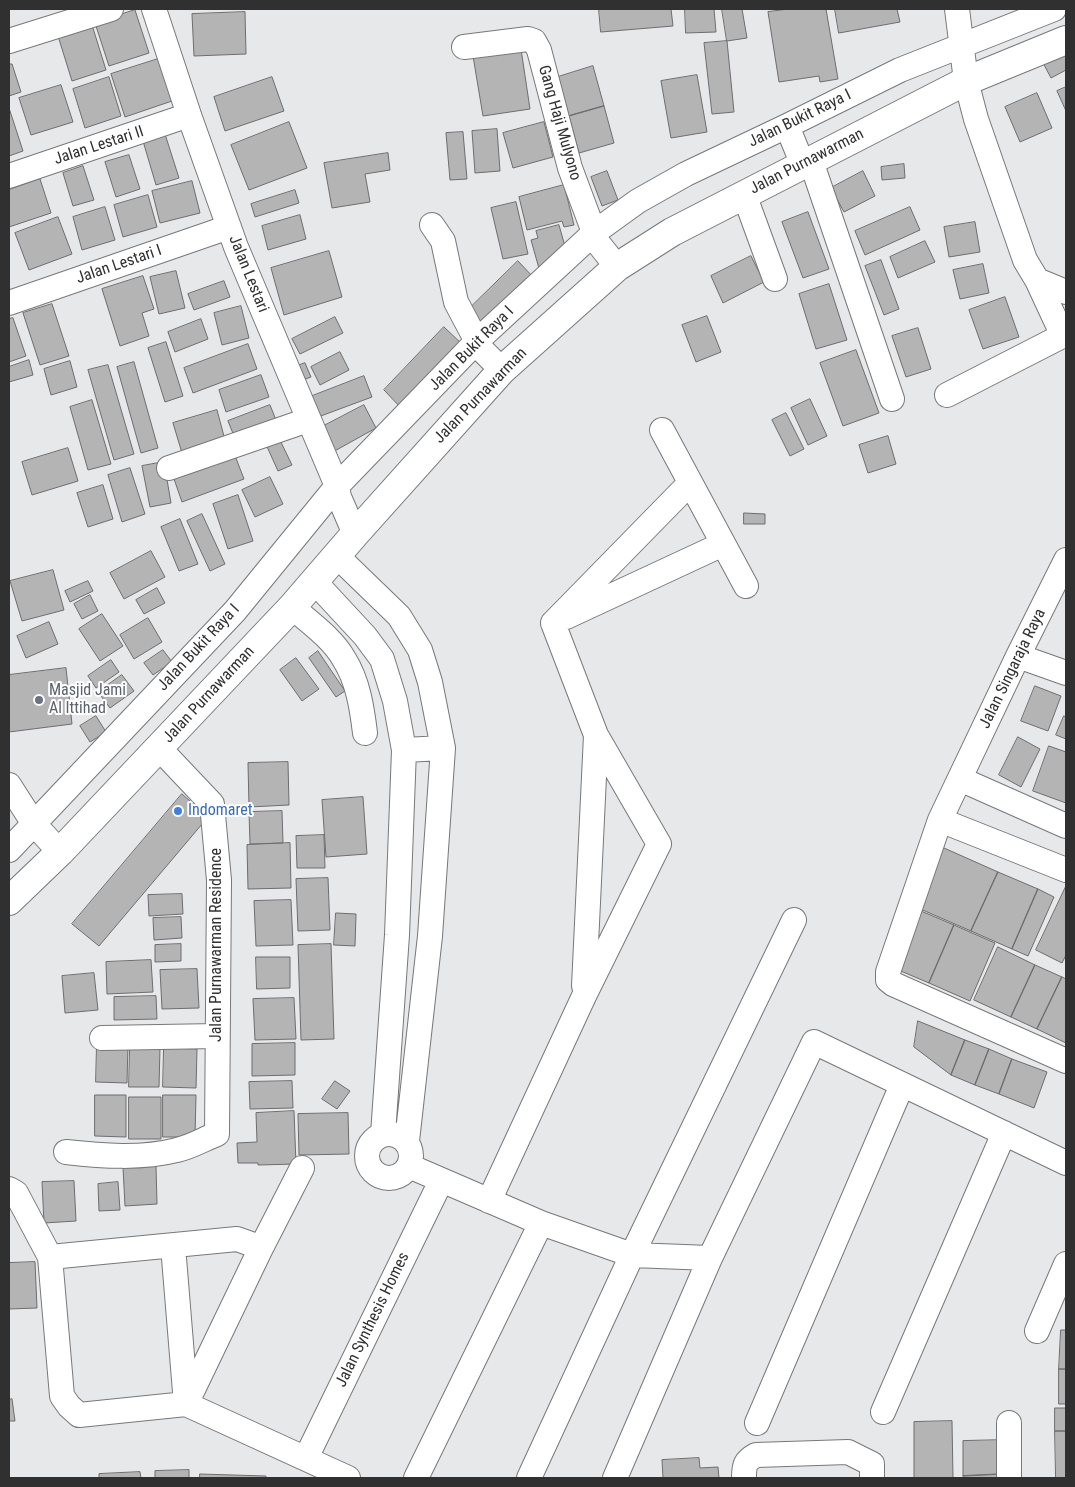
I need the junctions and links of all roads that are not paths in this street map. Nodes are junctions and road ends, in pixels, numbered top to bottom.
1 (111, 9) edge
2 (154, 9) edge
3 (957, 9) edge
4 (1054, 9) edge
5 (1066, 40) edge
6 (9, 41) edge
7 (962, 46) junction
8 (464, 47) dead end
9 (966, 81) junction
10 (189, 116) junction
11 (787, 126) junction
12 (807, 163) junction
13 (9, 176) edge
14 (744, 194) junction
15 (432, 225) dead end
16 (229, 227) junction
17 (604, 250) junction
18 (775, 278) dead end
19 (1037, 280) junction
20 (1066, 292) edge
21 (9, 303) edge
22 (1065, 336) edge
23 (478, 340) junction
24 (502, 370) junction
25 (947, 395) dead end
26 (892, 399) dead end
27 (308, 420) junction
28 (662, 430) dead end
29 (169, 468) dead end
30 (690, 483) junction
31 (338, 491) junction
32 (351, 526) junction
33 (723, 544) junction
34 (336, 556) junction
35 (1066, 560) edge
36 (314, 581) junction
37 (746, 586) dead end
38 (292, 607) junction
39 (553, 623) junction
40 (1018, 656) junction
41 (1066, 673) edge
42 (365, 733) dead end
43 (596, 735) junction
44 (159, 748) junction
45 (444, 748) junction
46 (404, 750) junction
47 (960, 779) junction
48 (9, 785) edge
49 (940, 820) junction
50 (1066, 826) edge
51 (47, 839) junction
52 (9, 850) edge
53 (1066, 870) edge
54 (9, 901) edge
55 (794, 920) dead end
56 (397, 934) junction
57 (430, 936) junction
58 (584, 996) junction
59 (217, 1036) junction
60 (102, 1038) dead end
61 (1066, 1061) edge
62 (902, 1085) junction
63 (1004, 1133) junction
64 (383, 1134) junction
65 (407, 1141) junction
66 (66, 1152) dead end
67 (1066, 1163) edge
68 (409, 1166) junction
69 (302, 1168) dead end
70 (441, 1181) junction
71 (9, 1189) edge
72 (489, 1201) junction
73 (540, 1223) junction
74 (173, 1246) junction
75 (260, 1250) junction
76 (632, 1255) junction
77 (50, 1256) junction
78 (710, 1258) junction
79 (1066, 1264) edge
80 (1037, 1330) dead end
81 (186, 1404) junction
82 (883, 1412) dead end
83 (756, 1423) dead end
84 (1009, 1423) dead end
85 (306, 1458) junction
86 (744, 1472) edge
87 (348, 1478) edge
88 (416, 1478) edge
89 (529, 1478) edge
90 (615, 1478) edge
91 (872, 1478) edge
92 (1009, 1478) edge

1 - 6 street
2 - 10 street, Jalan Lestari
3 - 7 street
4 - 7 street, Jalan Bukit Raya I
5 - 9 street, Jalan Purnawarman
7 - 9 street
7 - 11 street, Jalan Bukit Raya I
8 - 17 street, Gang Haji Mulyono
9 - 12 street, Jalan Purnawarman
9 - 19 street
10 - 13 street, Jalan Lestari II
10 - 16 street, Jalan Lestari
11 - 12 street
11 - 17 street, Jalan Bukit Raya I
12 - 14 street, Jalan Purnawarman
12 - 26 street
14 - 17 street, Jalan Purnawarman
14 - 18 street
15 - 23 street
16 - 21 street, Jalan Lestari I
16 - 27 street, Jalan Lestari
17 - 23 street, Jalan Bukit Raya I
17 - 24 street, Jalan Purnawarman
19 - 20 street
19 - 22 street
22 - 25 street
23 - 24 street
23 - 31 street, Jalan Bukit Raya I
24 - 32 street, Jalan Purnawarman
27 - 29 street
27 - 31 street, Jalan Lestari
28 - 30 street
30 - 33 street
30 - 39 street
31 - 32 street, Jalan Lestari
31 - 51 street, Jalan Bukit Raya I
32 - 34 street, Jalan Purnawarman
33 - 37 street
33 - 39 street
34 - 36 street, Jalan Purnawarman
34 - 45 street
35 - 40 street, Jalan Singaraja Raya
36 - 38 street, Jalan Purnawarman
36 - 46 street
38 - 42 street
38 - 44 street, Jalan Purnawarman
39 - 43 street
40 - 41 street
40 - 47 street, Jalan Singaraja Raya
43 - 58 street
43 - 58 street
44 - 51 street, Jalan Purnawarman
44 - 59 street, Jalan Purnawarman Residence
45 - 46 street
45 - 57 street
46 - 56 street
47 - 49 street, Jalan Singaraja Raya
47 - 50 street
48 - 51 street
49 - 53 street
49 - 61 street, Jalan Singaraja Raya
51 - 52 street, Jalan Bukit Raya I
51 - 54 street, Jalan Purnawarman
55 - 76 street
56 - 57 street
56 - 64 street
57 - 65 street
58 - 72 street
59 - 60 street
59 - 66 street, Jalan Purnawarman Residence
62 - 63 street
62 - 78 street
62 - 83 street
63 - 67 street
63 - 82 street
64 - 65 street
64 - 68 street
65 - 68 street
68 - 70 street
69 - 75 street
70 - 72 street
70 - 85 street, Jalan Synthesis Homes
71 - 77 street
72 - 73 street
73 - 76 street
73 - 88 street
74 - 75 street
74 - 77 street
74 - 81 street
75 - 81 street
76 - 78 street
76 - 89 street
77 - 81 street
78 - 90 street
79 - 80 street
81 - 85 street
84 - 92 street
85 - 87 street
86 - 91 street

